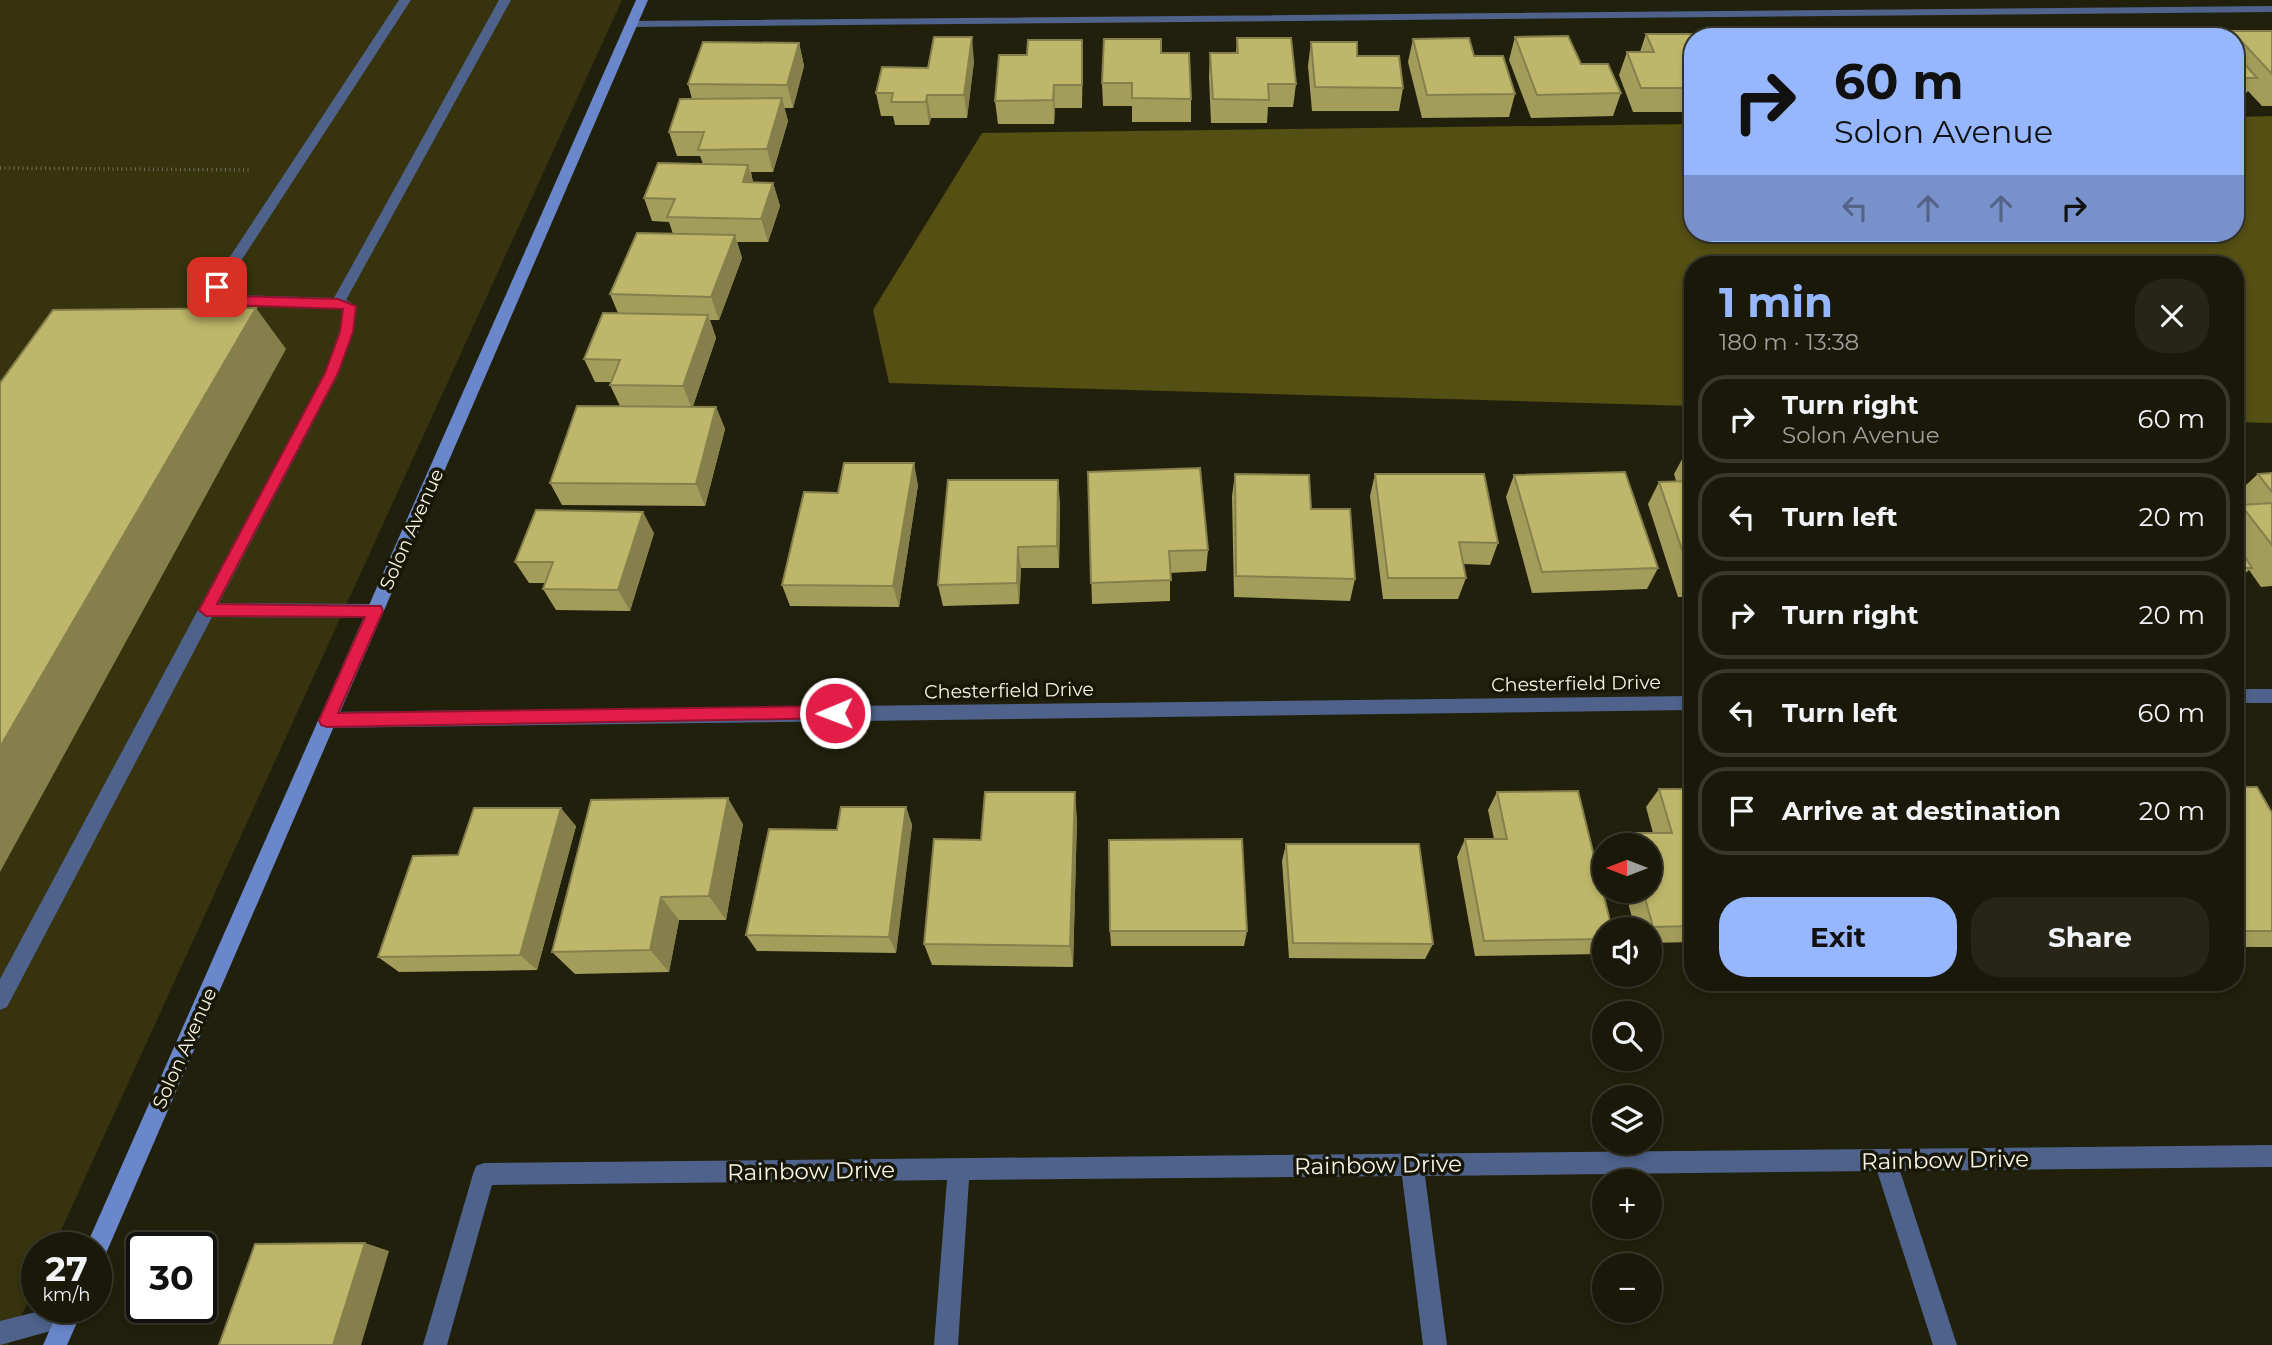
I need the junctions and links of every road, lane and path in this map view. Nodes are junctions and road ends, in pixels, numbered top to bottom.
1 (405, 0) edge
2 (505, 0) edge
3 (642, 0) edge
4 (2272, 9) edge
5 (632, 24) junction
6 (0, 168) edge
7 (293, 170) junction
8 (338, 303) junction
9 (206, 610) junction
10 (375, 611) junction
11 (2244, 696) edge
12 (2272, 696) edge
13 (1684, 703) edge
14 (327, 720) junction
15 (0, 1000) edge
16 (2272, 1156) edge
17 (1885, 1160) junction
18 (1412, 1164) junction
19 (959, 1170) junction
20 (104, 1232) edge
21 (32, 1323) edge
22 (65, 1323) edge
23 (0, 1333) edge
24 (55, 1345) edge
25 (435, 1345) edge
26 (946, 1345) edge
27 (1434, 1345) edge
28 (1945, 1345) edge

1 - 7 street
2 - 8 street
3 - 5 street, Solon Avenue
4 - 5 street
5 - 10 street, Solon Avenue
6 - 7 path
7 - 8 street
8 - 9 street
9 - 10 street
9 - 15 street
10 - 14 street, Solon Avenue
11 - 12 street
13 - 14 street, Chesterfield Drive
14 - 20 street, Solon Avenue
16 - 17 street, Rainbow Drive
17 - 18 street, Rainbow Drive
17 - 28 street
18 - 19 street, Rainbow Drive
18 - 27 street
19 - 25 street, Rainbow Drive
19 - 26 street
21 - 23 street
22 - 24 street

